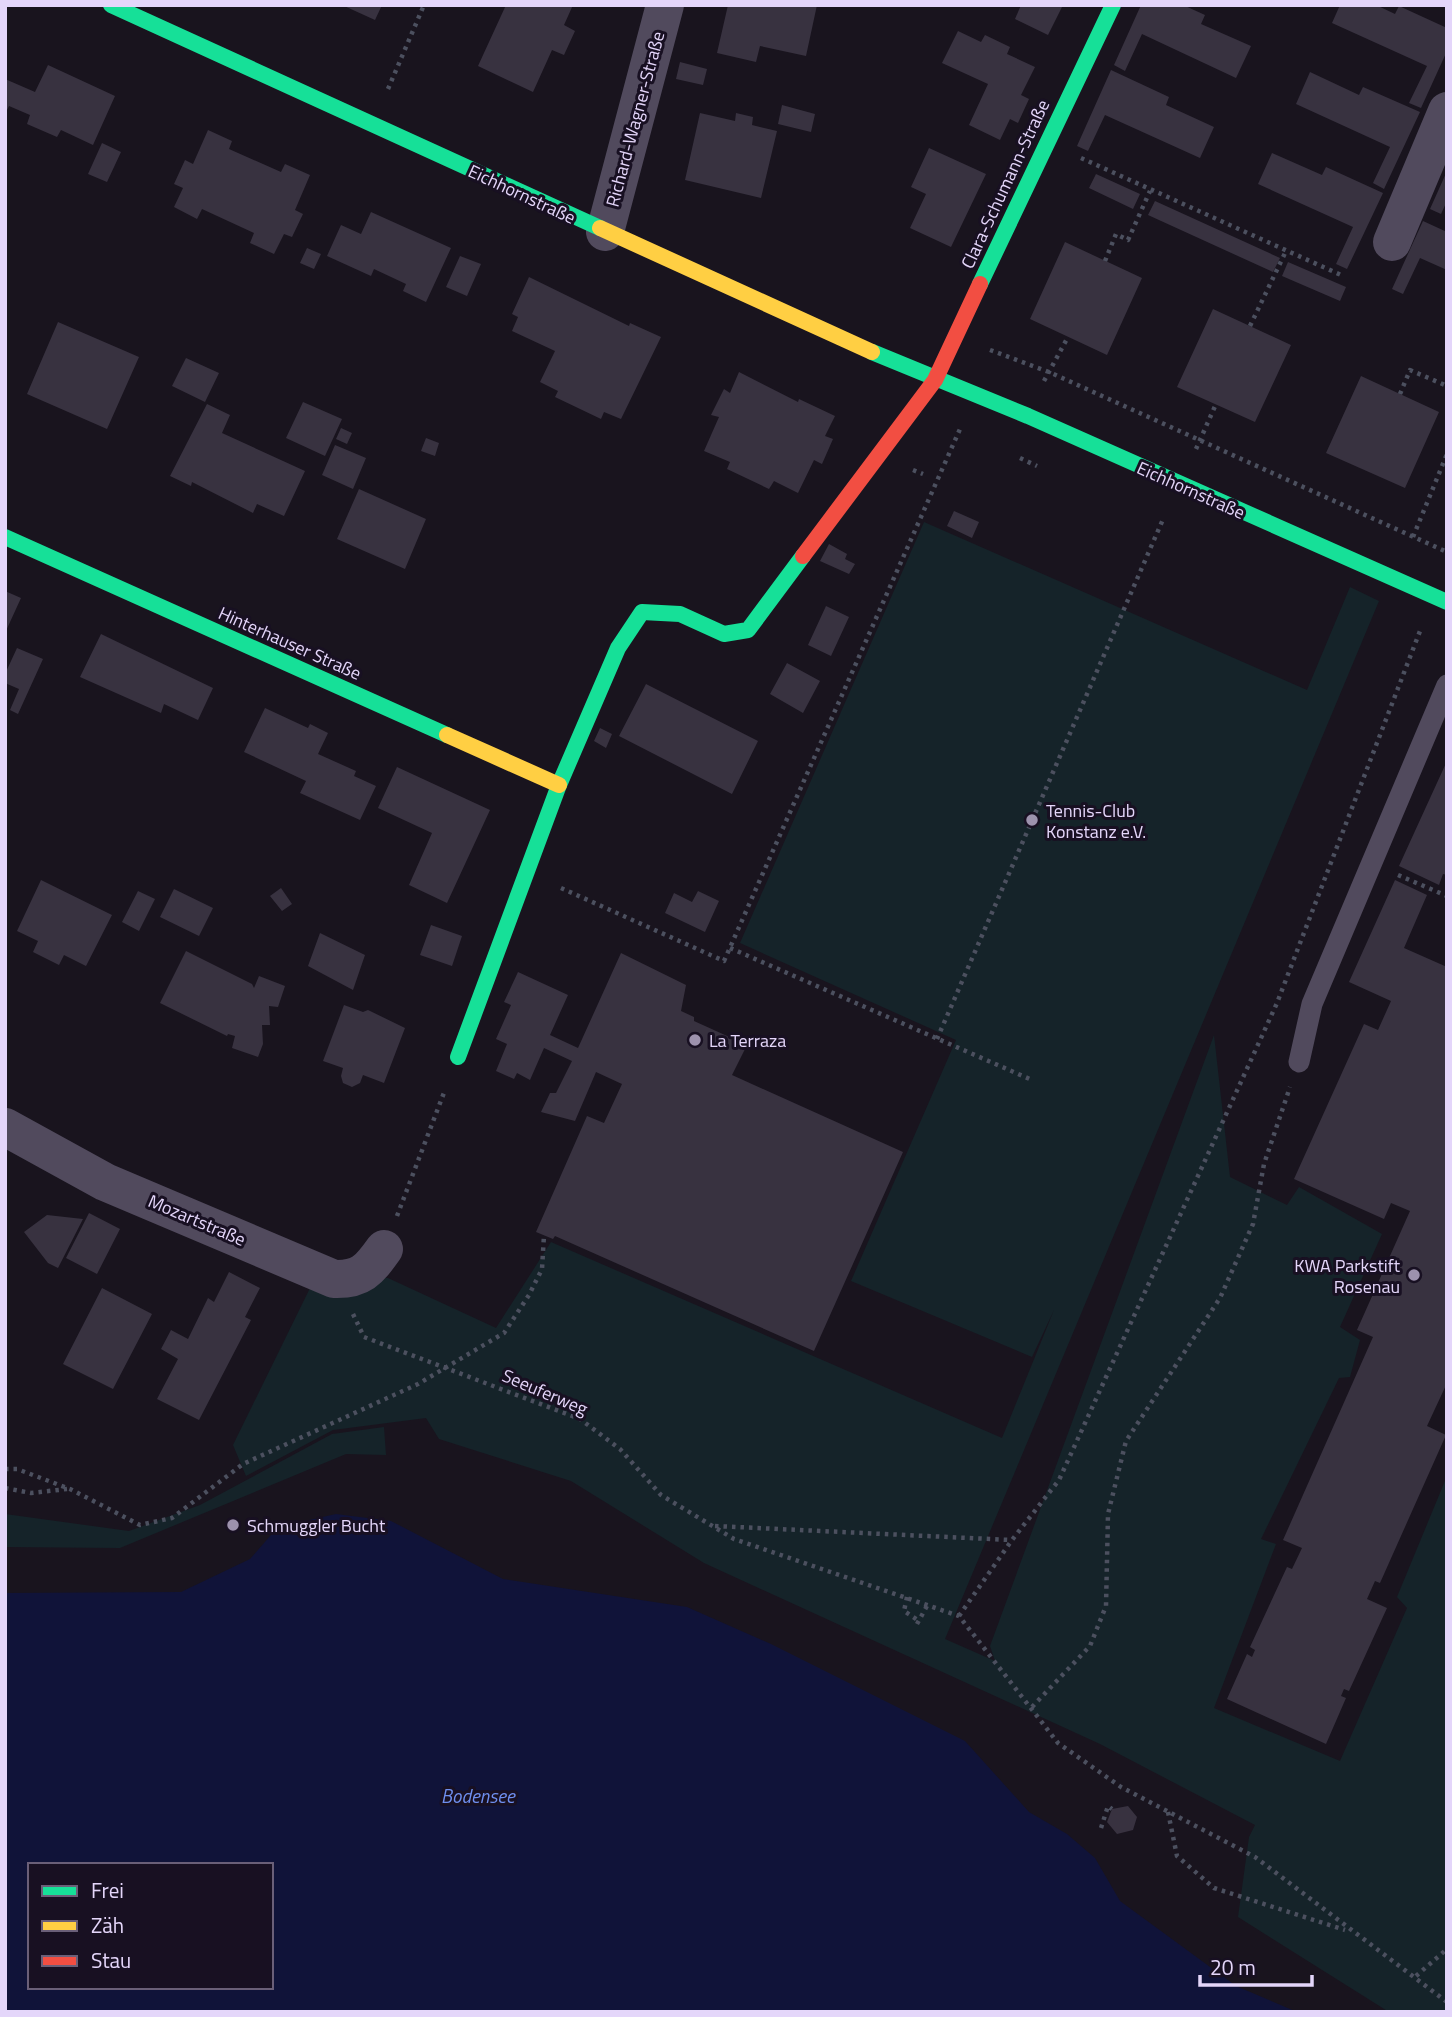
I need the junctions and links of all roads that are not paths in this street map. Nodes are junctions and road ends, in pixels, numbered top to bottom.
1 (111, 5) edge
2 (665, 5) edge
3 (1113, 5) edge
4 (1447, 111) edge
5 (605, 232) junction
6 (1392, 242) dead end
7 (935, 380) junction
8 (5, 537) edge
9 (1447, 602) edge
10 (1447, 685) edge
11 (559, 785) junction
12 (458, 1056) road end
13 (1299, 1062) road end
14 (5, 1127) edge
15 (384, 1249) road end

1 - 5 street, Eichhornstraße
2 - 5 street, Richard-Wagner-Straße
3 - 7 street, Clara-Schumann-Straße
4 - 6 street
5 - 7 street, Eichhornstraße
7 - 9 street, Eichhornstraße
7 - 11 street
8 - 11 street, Hinterhauser Straße
10 - 13 lane
11 - 12 street
14 - 15 street, Mozartstraße

